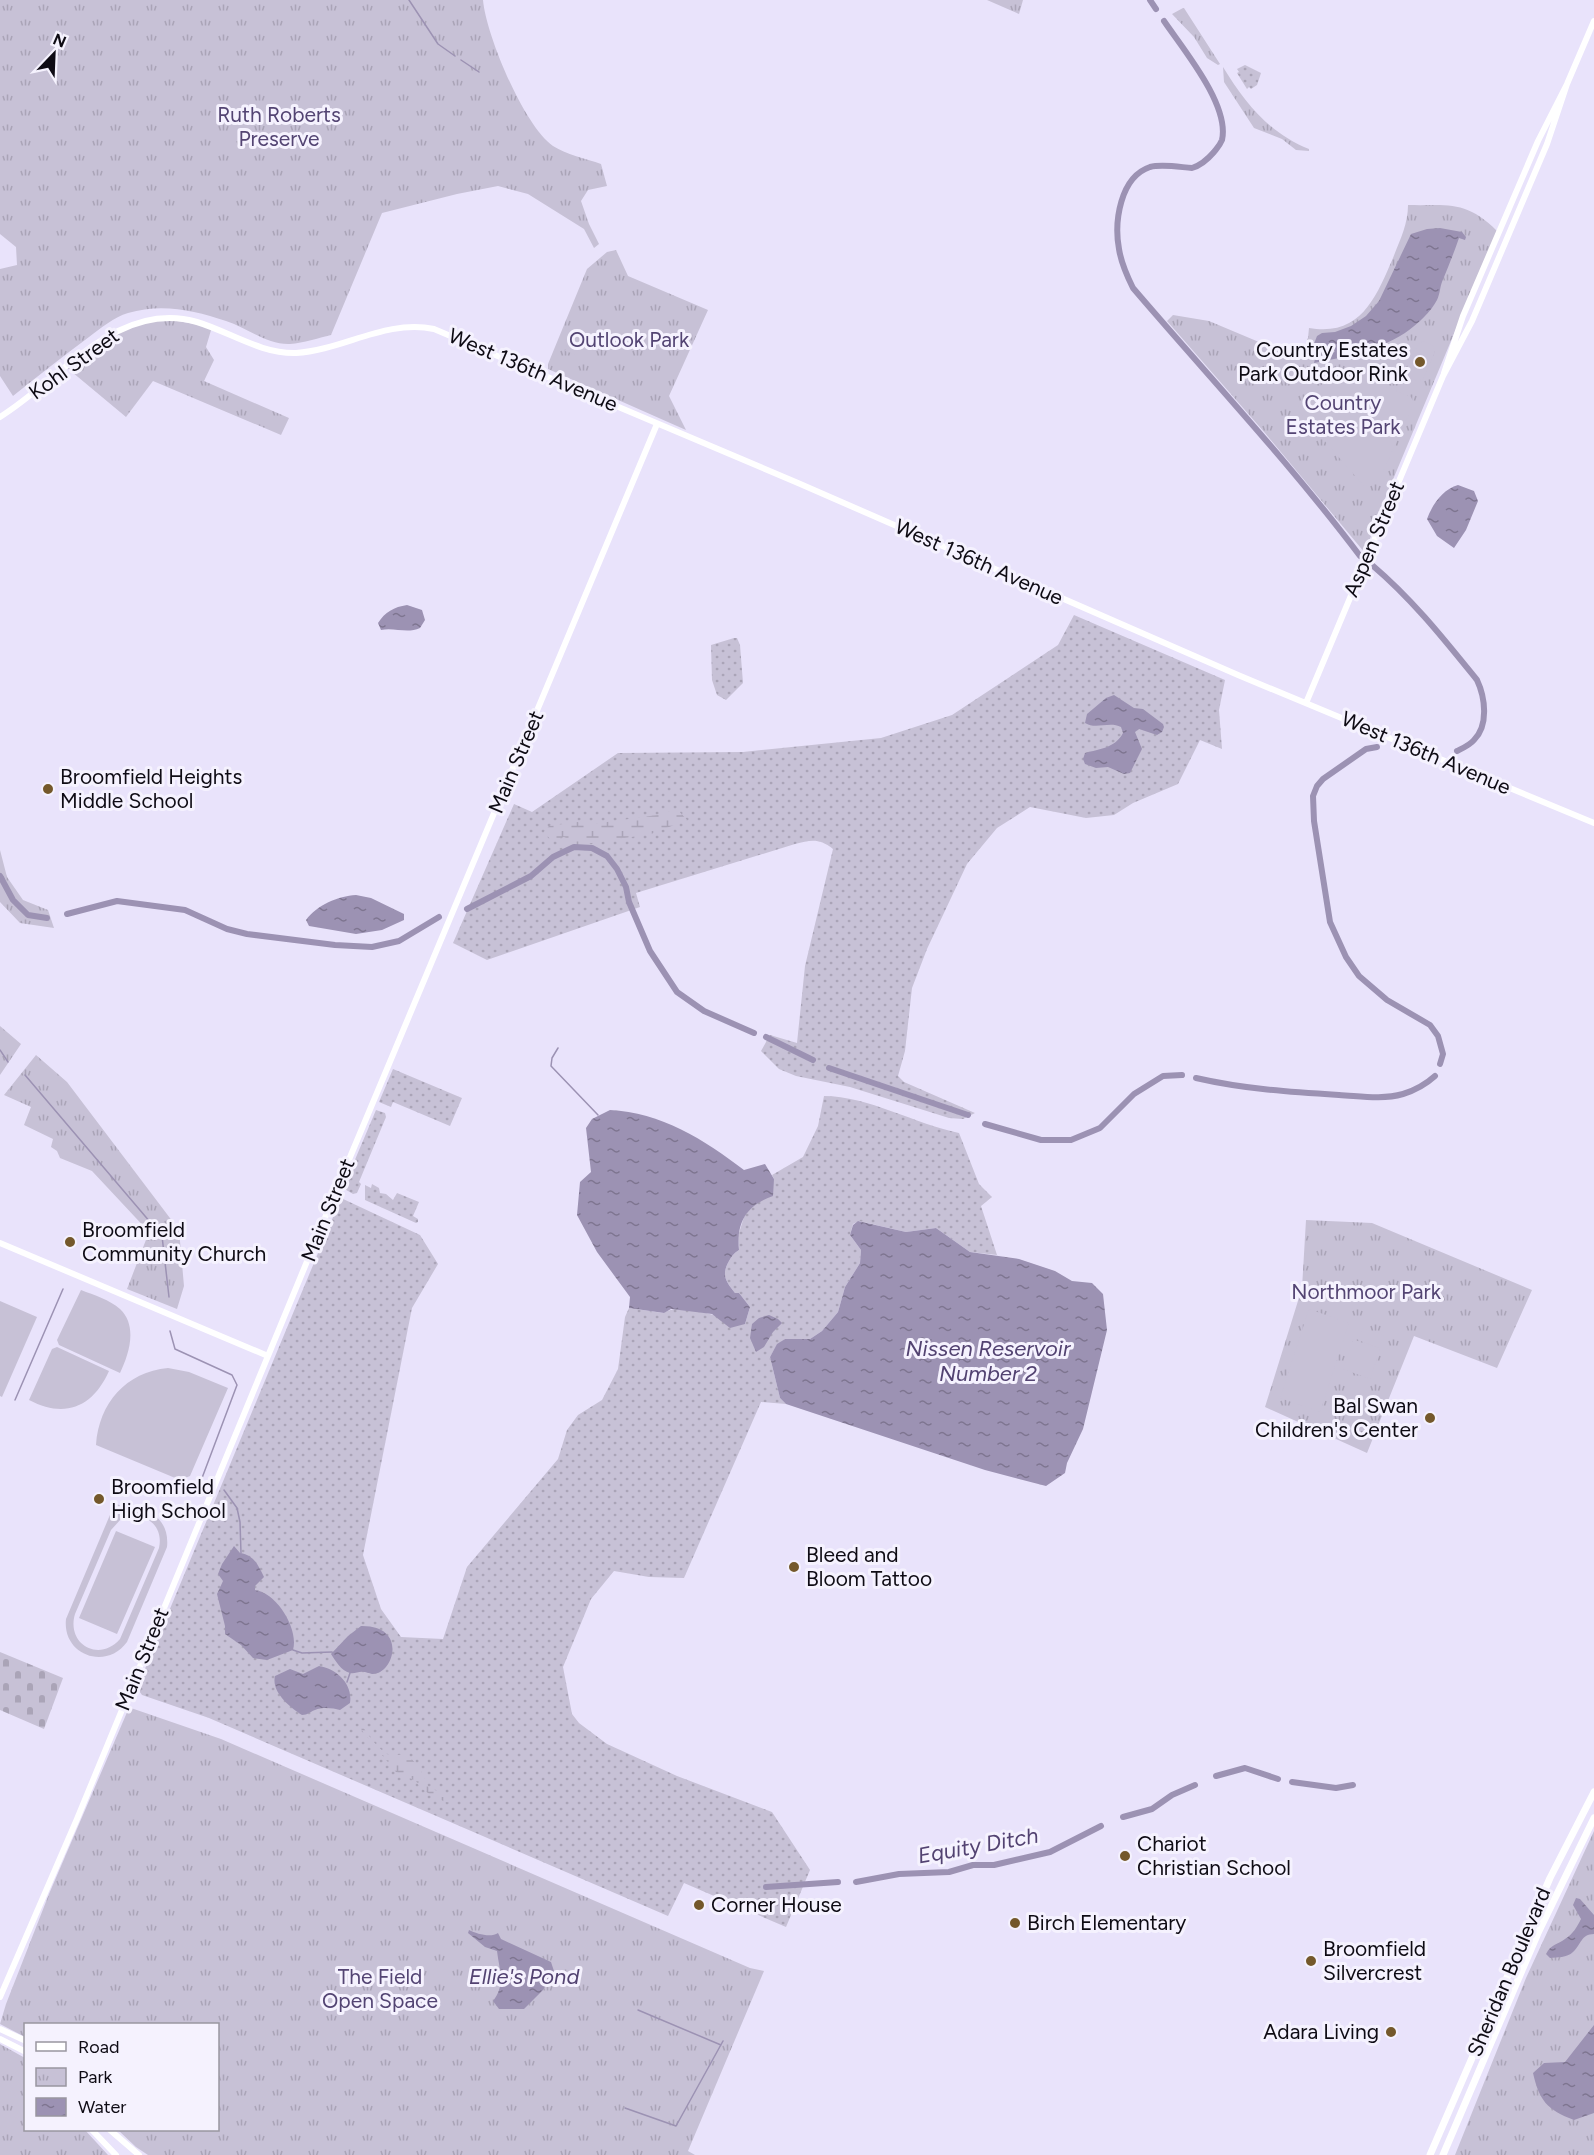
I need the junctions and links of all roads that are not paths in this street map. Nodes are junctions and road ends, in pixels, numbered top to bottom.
1 (1594, 21) edge
2 (361, 337) joint
3 (0, 417) edge
4 (657, 424) junction
5 (1306, 703) junction
6 (1594, 823) edge
7 (0, 1243) edge
8 (268, 1356) junction
9 (1594, 1792) edge
10 (1594, 1818) edge
11 (0, 1997) edge
12 (0, 2029) edge
13 (0, 2039) edge
14 (24, 2040) edge
15 (24, 2051) edge
16 (93, 2131) edge
17 (111, 2131) edge
18 (130, 2152) edge
19 (116, 2155) edge
20 (139, 2155) edge
21 (1430, 2155) edge
22 (1443, 2155) edge

1 - 5 main road, Aspen Street
2 - 3 main road, Kohl Street
2 - 4 main road, West 136th Avenue
4 - 5 main road, West 136th Avenue
4 - 8 main road, Main Street
5 - 6 main road, West 136th Avenue
7 - 8 main road
8 - 11 main road, Main Street
9 - 21 main road, Sheridan Boulevard
10 - 22 main road, Sheridan Boulevard
12 - 14 main road
13 - 15 main road
16 - 19 main road
17 - 18 main road
18 - 20 main road

